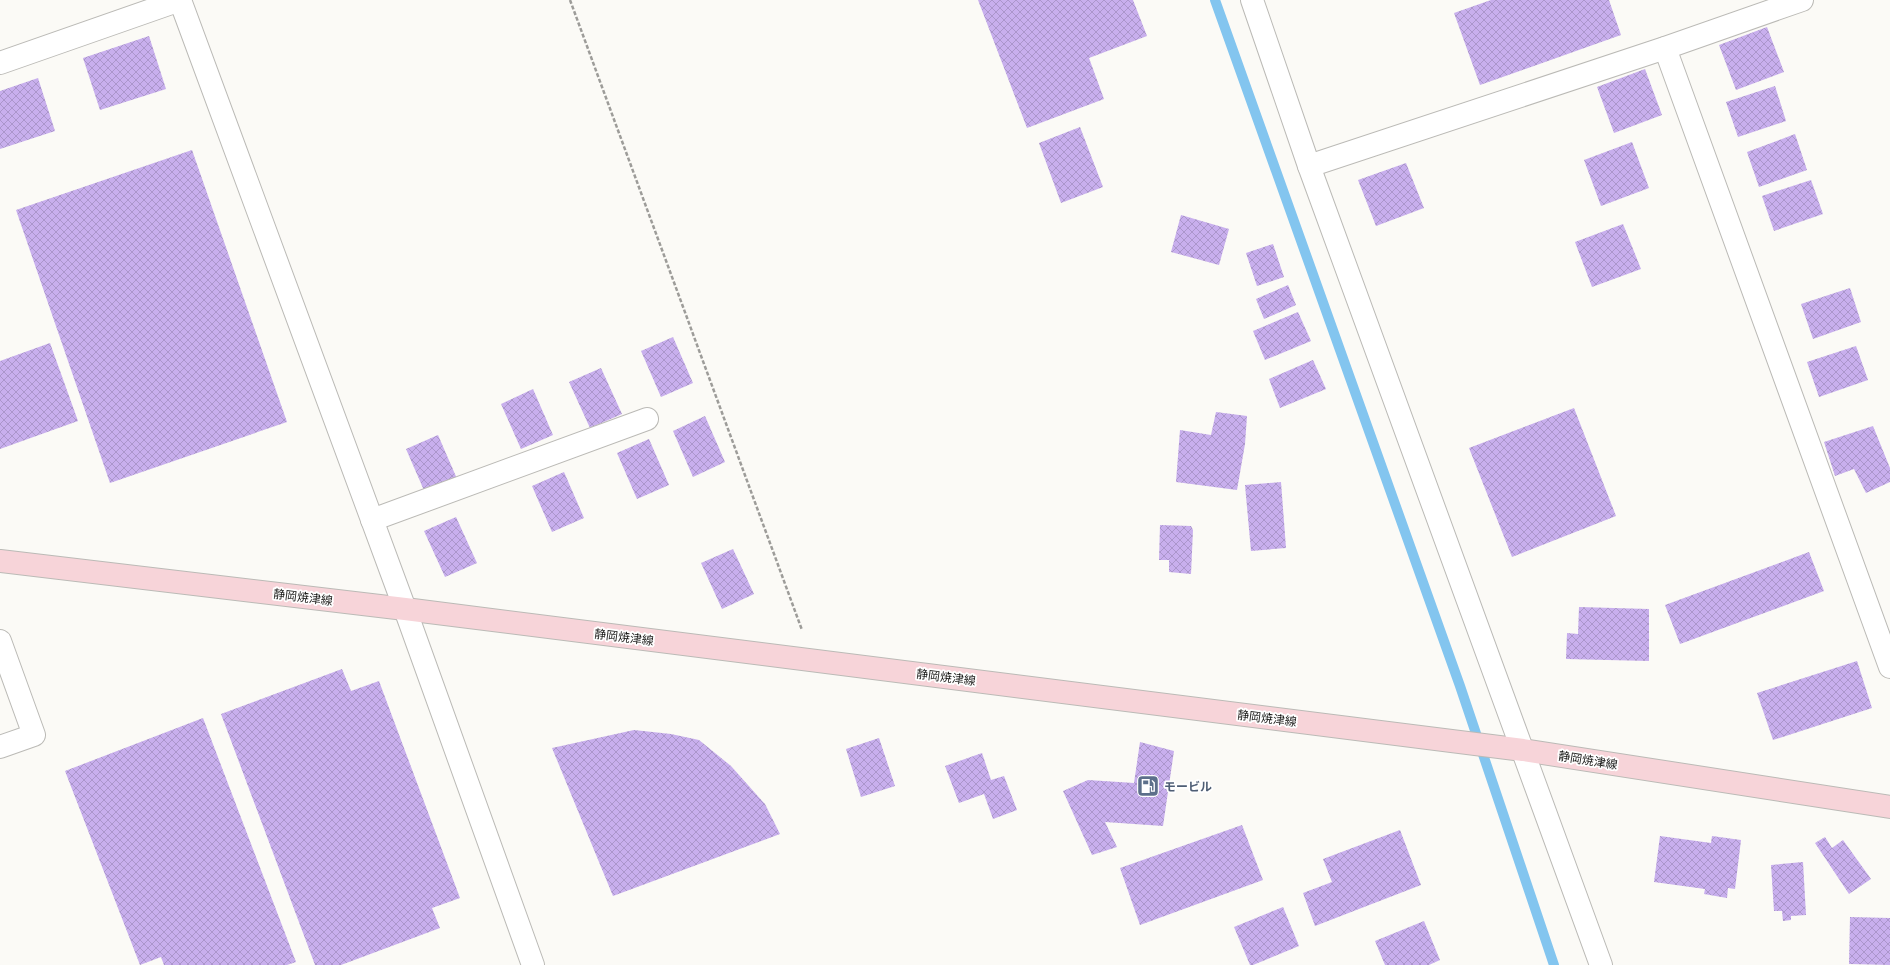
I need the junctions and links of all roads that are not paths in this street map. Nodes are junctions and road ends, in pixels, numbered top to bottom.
1 (1252, 0) edge
2 (1802, 0) edge
3 (1665, 48) junction
4 (0, 63) edge
5 (1309, 166) junction
6 (647, 419) dead end
7 (372, 520) junction
8 (0, 560) edge
9 (405, 609) junction
10 (0, 641) edge
11 (1890, 667) edge
12 (0, 747) edge
13 (1523, 750) junction
14 (1890, 806) edge
15 (533, 965) edge
16 (1601, 965) edge

1 - 5 street
2 - 3 street
3 - 5 street
3 - 11 street
4 - 7 street
5 - 13 street
6 - 7 street
7 - 9 street
8 - 9 main road, 静岡焼津線
9 - 13 main road, 静岡焼津線
9 - 15 street
10 - 12 street
13 - 14 main road, 静岡焼津線
13 - 16 street

